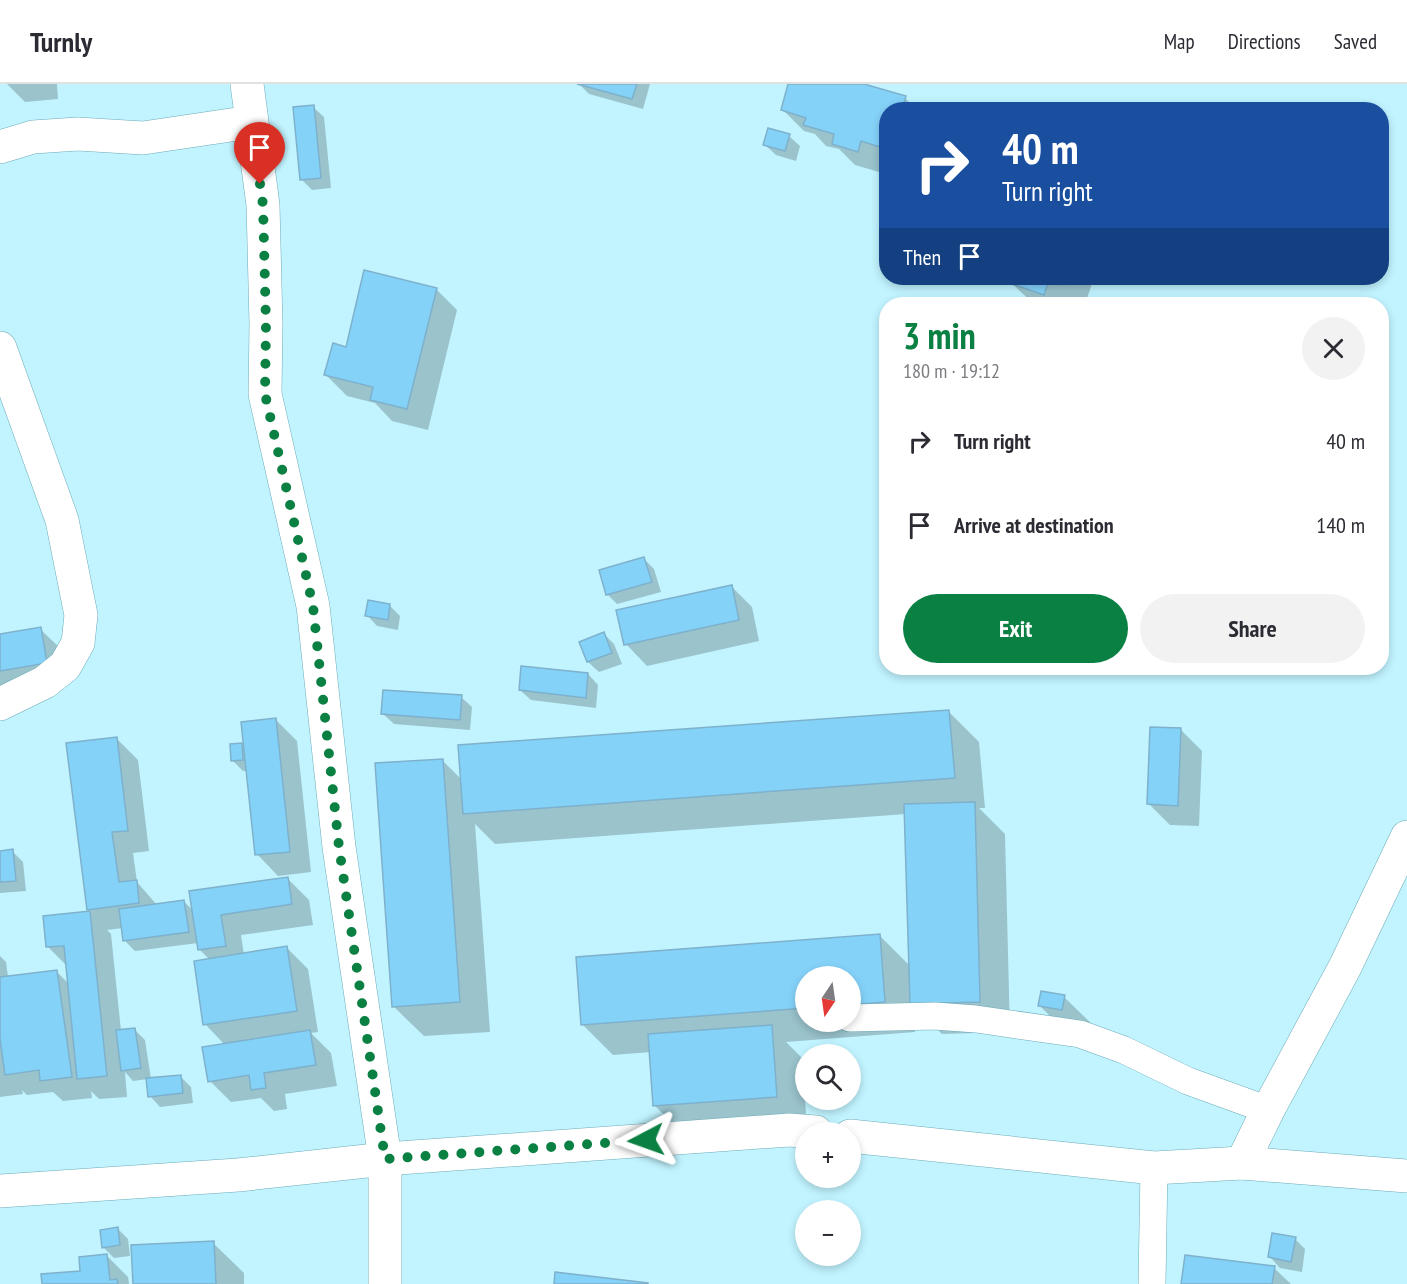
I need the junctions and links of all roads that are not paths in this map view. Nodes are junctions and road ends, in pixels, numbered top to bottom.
1 (247, 84) edge
2 (251, 122) junction
3 (0, 147) edge
4 (1, 354) edge
5 (0, 704) edge
6 (1407, 837) edge
7 (861, 1017) edge
8 (1268, 1110) junction
9 (795, 1130) edge
10 (861, 1137) edge
11 (385, 1159) junction
12 (1242, 1163) junction
13 (1154, 1168) junction
14 (1407, 1176) edge
15 (0, 1191) edge
16 (385, 1284) edge
17 (1152, 1284) edge

1 - 2 street
2 - 3 street
2 - 11 street
4 - 5 street
6 - 8 street
7 - 8 lane
8 - 12 street
9 - 11 street
10 - 13 street
11 - 15 street
11 - 16 street
12 - 13 street
12 - 14 street
13 - 17 lane

